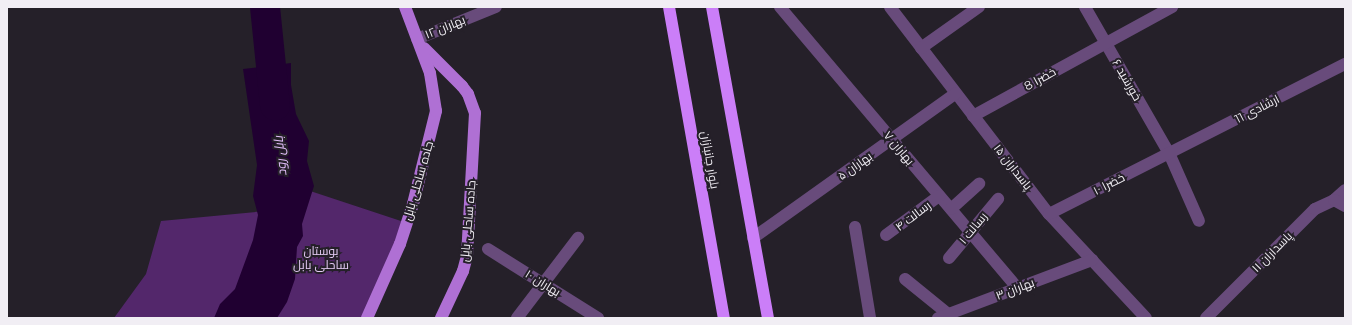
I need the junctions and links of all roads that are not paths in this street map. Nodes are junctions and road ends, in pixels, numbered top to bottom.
1 (405, 7) edge
2 (496, 7) edge
3 (669, 7) edge
4 (712, 7) edge
5 (780, 7) edge
6 (890, 7) edge
7 (979, 7) edge
8 (1085, 7) edge
9 (1172, 7) edge
10 (417, 39) junction
11 (1106, 43) junction
12 (921, 48) junction
13 (1345, 64) edge
14 (956, 93) junction
15 (973, 116) junction
16 (892, 140) junction
17 (475, 143) joint
18 (1169, 153) junction
19 (978, 184) dead end
20 (1345, 190) edge
21 (939, 196) junction
22 (998, 199) dead end
23 (1334, 200) junction
24 (1345, 206) edge
25 (951, 209) junction
26 (1049, 214) junction
27 (1199, 221) dead end
28 (854, 227) dead end
29 (970, 232) junction
30 (886, 236) dead end
31 (578, 238) dead end
32 (753, 238) junction
33 (488, 249) dead end
34 (948, 258) dead end
35 (1092, 260) junction
36 (905, 279) dead end
37 (543, 283) junction
38 (1018, 289) junction
39 (943, 316) edge
40 (367, 318) edge
41 (441, 318) edge
42 (517, 318) edge
43 (598, 318) edge
44 (724, 318) edge
45 (768, 318) edge
46 (870, 318) edge
47 (1146, 318) edge
48 (1206, 318) edge

1 - 10 main road, جاده ساحلی بابل
2 - 10 street, بهاران ۱۲
3 - 44 highway, بلوار جانبازان
4 - 32 highway
5 - 16 street, بهاران ۷
6 - 12 street, پاسداران ۱۵
7 - 12 street
8 - 11 street, خورشید ۶
9 - 11 street, خضرا 8
10 - 17 main road, جاده ساحلی بابل
10 - 40 main road, جاده ساحلی بابل
11 - 15 street, خضرا 8
11 - 18 street, خورشید ۶
12 - 14 street, پاسداران ۱۵
13 - 18 street, ارشادی 11
14 - 15 street, پاسداران ۱۵
14 - 16 street, بهاران ۵
15 - 26 street, پاسداران ۱۵
16 - 21 street, بهاران ۷
16 - 32 street, بهاران ۵
17 - 41 main road, جاده ساحلی بایل
18 - 26 street, خضرا ۱۰
18 - 27 street, خورشید ۶
19 - 25 street
20 - 23 street, پاسداران ١١
21 - 25 street, بهاران ۷
21 - 30 street, رسالت ۴
22 - 29 street, رسالت ۱
23 - 24 street
23 - 48 street, پاسداران ١١
25 - 29 street, بهاران ۷
26 - 35 street, پاسداران ۱۵
28 - 46 street
29 - 34 street, رسالت ۱
29 - 38 street, بهاران ۷
31 - 37 street
32 - 45 highway
33 - 37 street, بهاران ۱۰
35 - 38 street, بهاران ۳
35 - 47 street, پاسداران ۱۵
36 - 39 street
37 - 42 street
37 - 43 street, بهاران ۱۰
38 - 39 street, بهاران ۳

